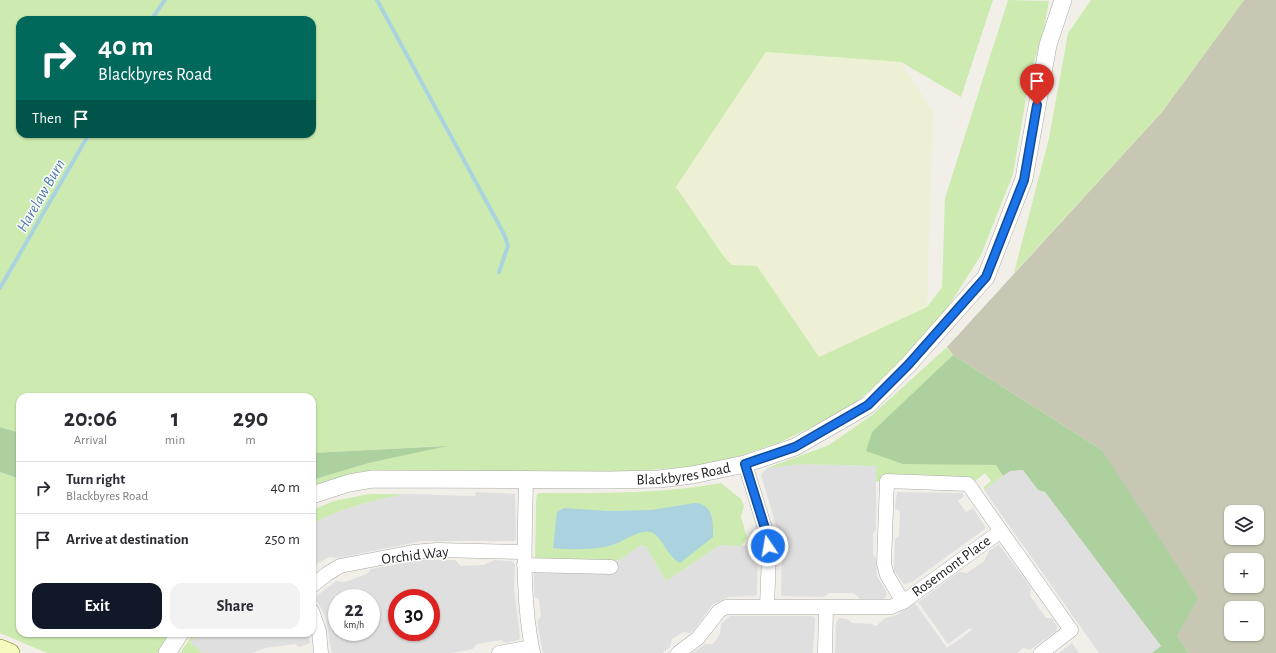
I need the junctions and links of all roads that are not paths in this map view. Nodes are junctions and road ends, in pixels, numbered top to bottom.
1 (1063, 0) edge
2 (745, 464) junction
3 (526, 478) junction
4 (316, 495) edge
5 (1000, 531) junction
6 (524, 558) junction
7 (612, 567) dead end
8 (316, 583) edge
9 (903, 602) junction
10 (767, 607) junction
11 (826, 608) junction
12 (316, 622) edge
13 (177, 637) edge
14 (0, 649) edge
15 (532, 650) edge
16 (10, 653) edge
17 (167, 653) edge
18 (319, 653) edge
19 (499, 653) edge
20 (678, 653) edge
21 (825, 653) edge
22 (1041, 653) edge

1 - 2 street, Blackbyres Road
2 - 3 street, Blackbyres Road
2 - 10 street
3 - 4 street, Blackbyres Road
3 - 6 street
5 - 9 street, Rosemont Place
5 - 9 street
5 - 22 street, Rosemont Place
6 - 7 street, Orchid Way
6 - 8 street, Orchid Way
6 - 15 street
9 - 11 street, Rosemont Place
10 - 11 street, Rosemont Place
10 - 20 street, Rosemont Place
11 - 21 street
12 - 18 street
13 - 17 street
14 - 16 main road
15 - 19 street

